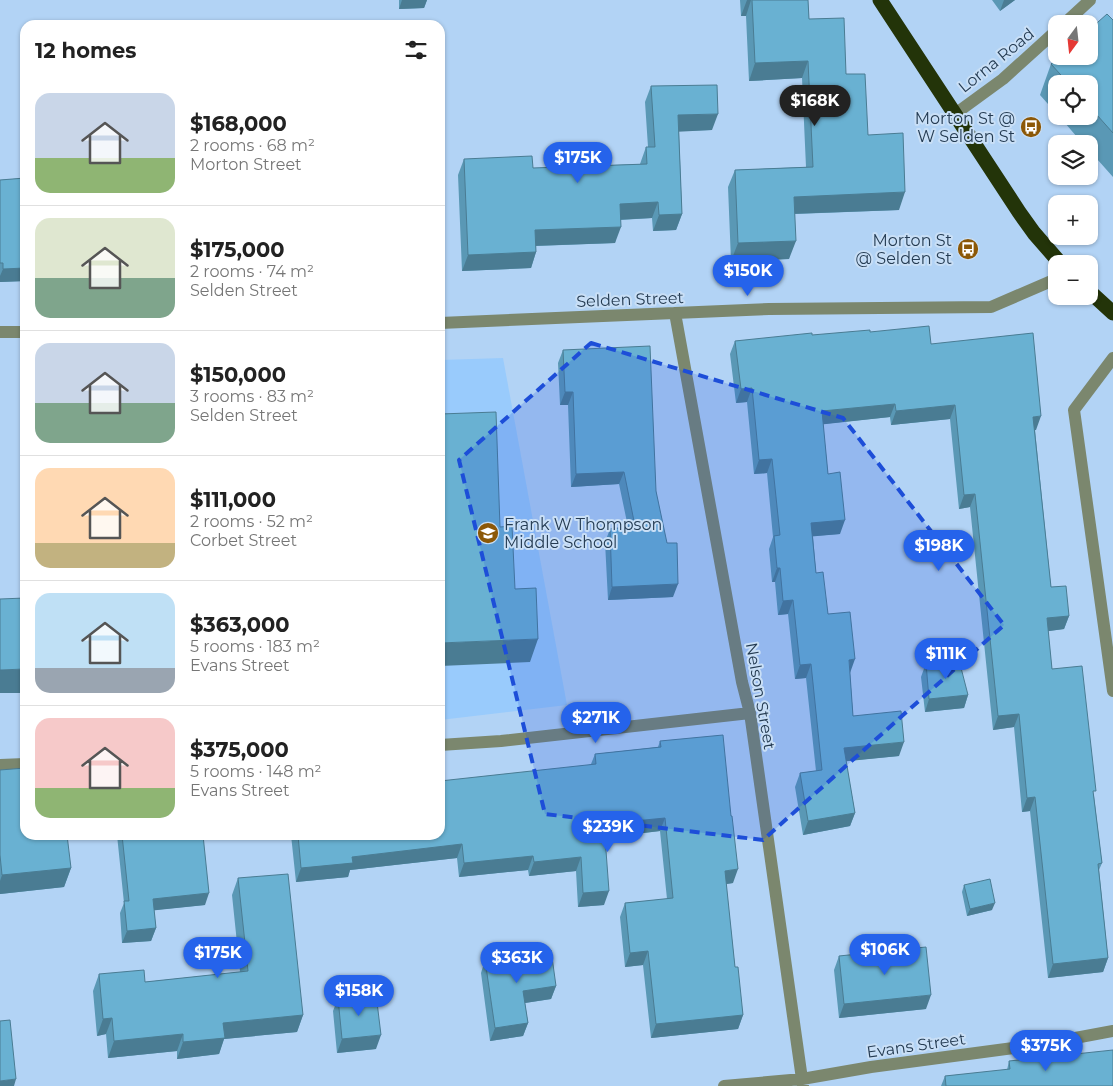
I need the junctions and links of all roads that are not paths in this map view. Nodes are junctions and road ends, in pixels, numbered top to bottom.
1 (880, 0) edge
2 (1090, 0) edge
3 (1074, 15) edge
4 (1048, 38) edge
5 (954, 114) junction
6 (1053, 255) edge
7 (1048, 282) edge
8 (1098, 299) edge
9 (675, 313) junction
10 (1113, 313) edge
11 (445, 323) edge
12 (0, 332) edge
13 (20, 332) edge
14 (1113, 358) edge
15 (1113, 691) edge
16 (750, 714) junction
17 (445, 745) edge
18 (20, 764) edge
19 (0, 765) edge
20 (1113, 1031) edge
21 (802, 1083) edge
22 (724, 1086) edge

1 - 5 highway
2 - 3 street
4 - 5 street, Lorna Road
5 - 6 highway
7 - 9 street, Selden Street
8 - 10 highway
9 - 11 street, Selden Street
9 - 16 street, Nelson Street
12 - 13 street
14 - 15 street
16 - 17 street
16 - 21 street, Nelson Street
18 - 19 street
20 - 21 street, Evans Street
21 - 22 street, Evans Street

